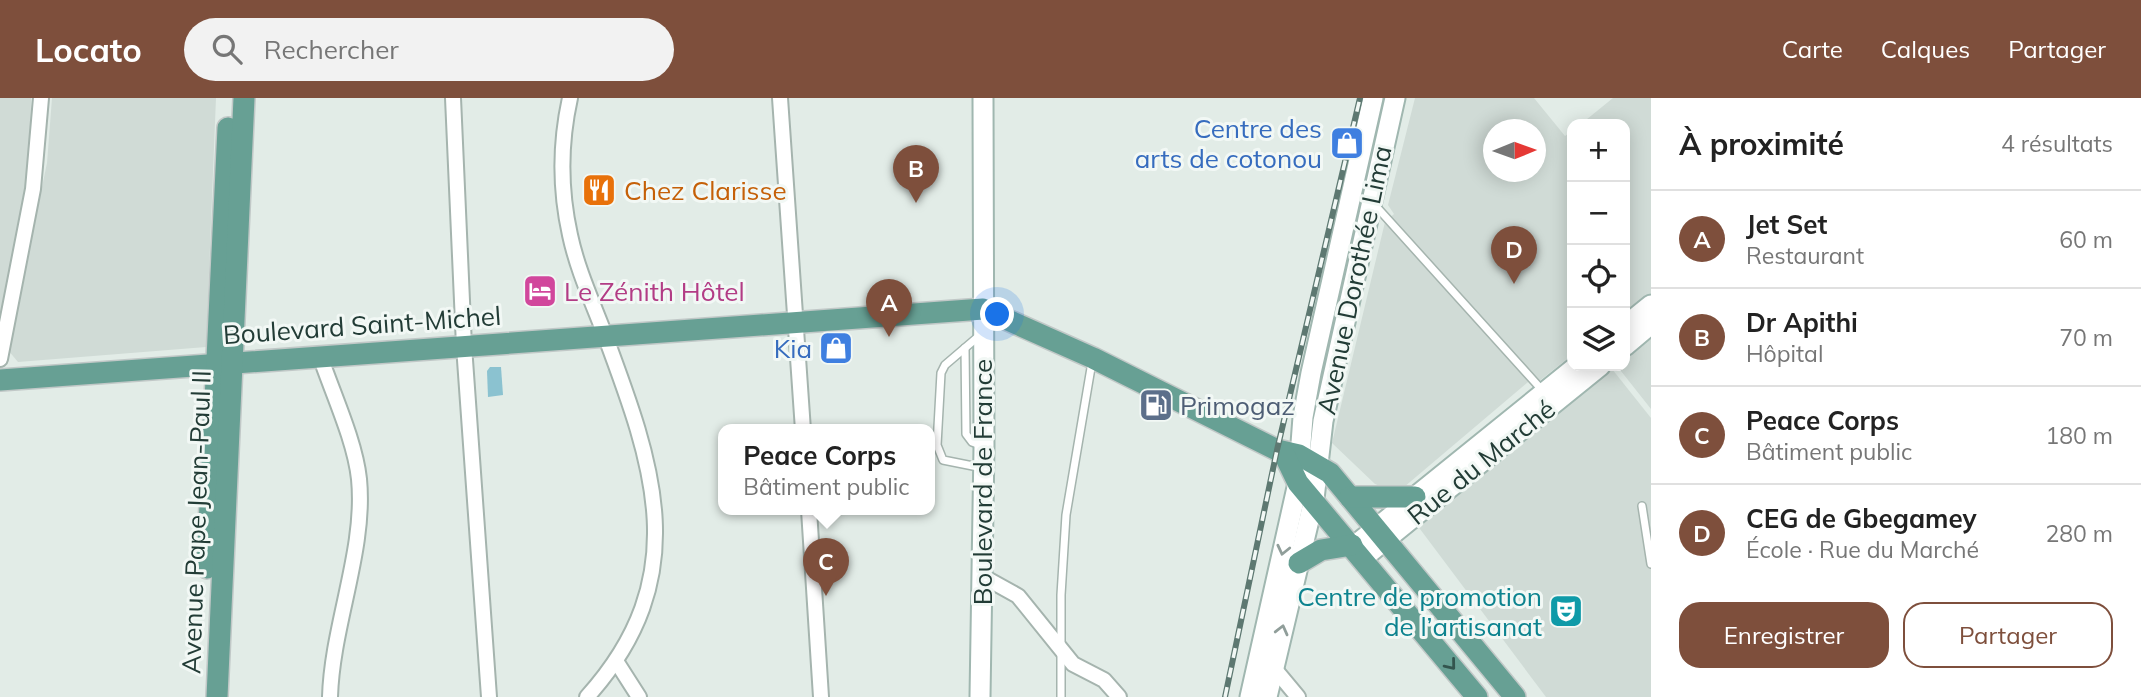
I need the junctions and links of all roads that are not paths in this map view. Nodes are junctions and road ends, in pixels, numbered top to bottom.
1 (41, 98) edge
2 (229, 98) edge
3 (244, 98) edge
4 (453, 98) edge
5 (570, 98) edge
6 (780, 98) edge
7 (984, 98) edge
8 (1373, 98) edge
9 (1395, 98) edge
10 (1371, 201) junction
11 (1651, 305) edge
12 (983, 309) junction
13 (796, 322) junction
14 (1630, 323) edge
15 (1651, 324) edge
16 (983, 333) junction
17 (605, 336) junction
18 (1630, 342) edge
19 (464, 346) junction
20 (965, 348) junction
21 (320, 356) junction
22 (1093, 358) junction
23 (0, 359) edge
24 (223, 363) junction
25 (1571, 371) edge
26 (1593, 371) edge
27 (0, 380) edge
28 (1544, 393) junction
29 (803, 424) edge
30 (984, 447) junction
31 (1299, 457) junction
32 (984, 468) junction
33 (1298, 484) junction
34 (1415, 496) junction
35 (1350, 497) junction
36 (1314, 499) junction
37 (1642, 506) dead end
38 (809, 515) edge
39 (1380, 534) junction
40 (1356, 550) junction
41 (1298, 563) junction
42 (1651, 564) edge
43 (982, 576) junction
44 (616, 661) junction
45 (1273, 667) junction
46 (203, 697) edge
47 (216, 697) edge
48 (330, 697) edge
49 (489, 697) edge
50 (587, 697) edge
51 (639, 697) edge
52 (821, 697) edge
53 (981, 697) edge
54 (1061, 697) edge
55 (1119, 697) edge
56 (1250, 697) edge
57 (1267, 697) edge
58 (1298, 697) edge
59 (1477, 697) edge
60 (1515, 697) edge

1 - 23 street
2 - 24 main road, Avenue Pape Jean-Paul II
3 - 24 main road, Avenue Pape Jean-Paul II
4 - 19 street
5 - 17 street
6 - 13 street
7 - 12 main road, Boulevard de France
8 - 31 main road, Avenue Dorothée Lima
9 - 10 main road, Avenue Dorothée Lima
10 - 28 lane
10 - 31 main road, Avenue Dorothée Lima
11 - 14 main road
12 - 13 main road, Boulevard Saint-Michel
12 - 16 main road, Boulevard de France
12 - 22 main road, Boulevard Saint-Michel
13 - 17 main road, Boulevard Saint-Michel
13 - 29 street
15 - 18 main road
16 - 20 lane
16 - 30 main road, Boulevard de France
17 - 19 main road, Boulevard Saint-Michel
17 - 44 street
19 - 21 main road, Boulevard Saint-Michel
19 - 49 street
20 - 30 lane
20 - 32 lane
21 - 24 main road, Boulevard Saint-Michel
21 - 48 street
22 - 31 main road, Boulevard Saint-Michel
22 - 54 lane
24 - 27 main road, Boulevard Saint-Michel
24 - 46 main road, Avenue Pape Jean-Paul II
24 - 47 main road, Avenue Pape Jean-Paul II
25 - 28 main road, Rue du Marché
26 - 39 main road, Rue du Marché
28 - 34 main road, Rue du Marché
30 - 32 main road, Boulevard de France
31 - 33 main road
31 - 35 main road, Boulevard Saint-Michel
31 - 36 main road
32 - 43 main road, Boulevard de France
33 - 36 main road
33 -> 56 main road
34 - 35 main road
34 - 39 main road, Rue du Marché
35 - 39 main road, Boulevard Saint-Michel
36 - 40 main road
36 - 41 main road
37 - 42 lane
38 - 52 street
39 - 40 main road, Rue du Marché
39 - 60 main road, Boulevard Saint-Michel
40 - 41 main road
40 -> 59 main road
45 -> 41 main road
43 - 53 main road, Boulevard de France
43 - 55 street
44 - 50 street
44 - 51 street
45 - 57 main road
45 - 58 street

